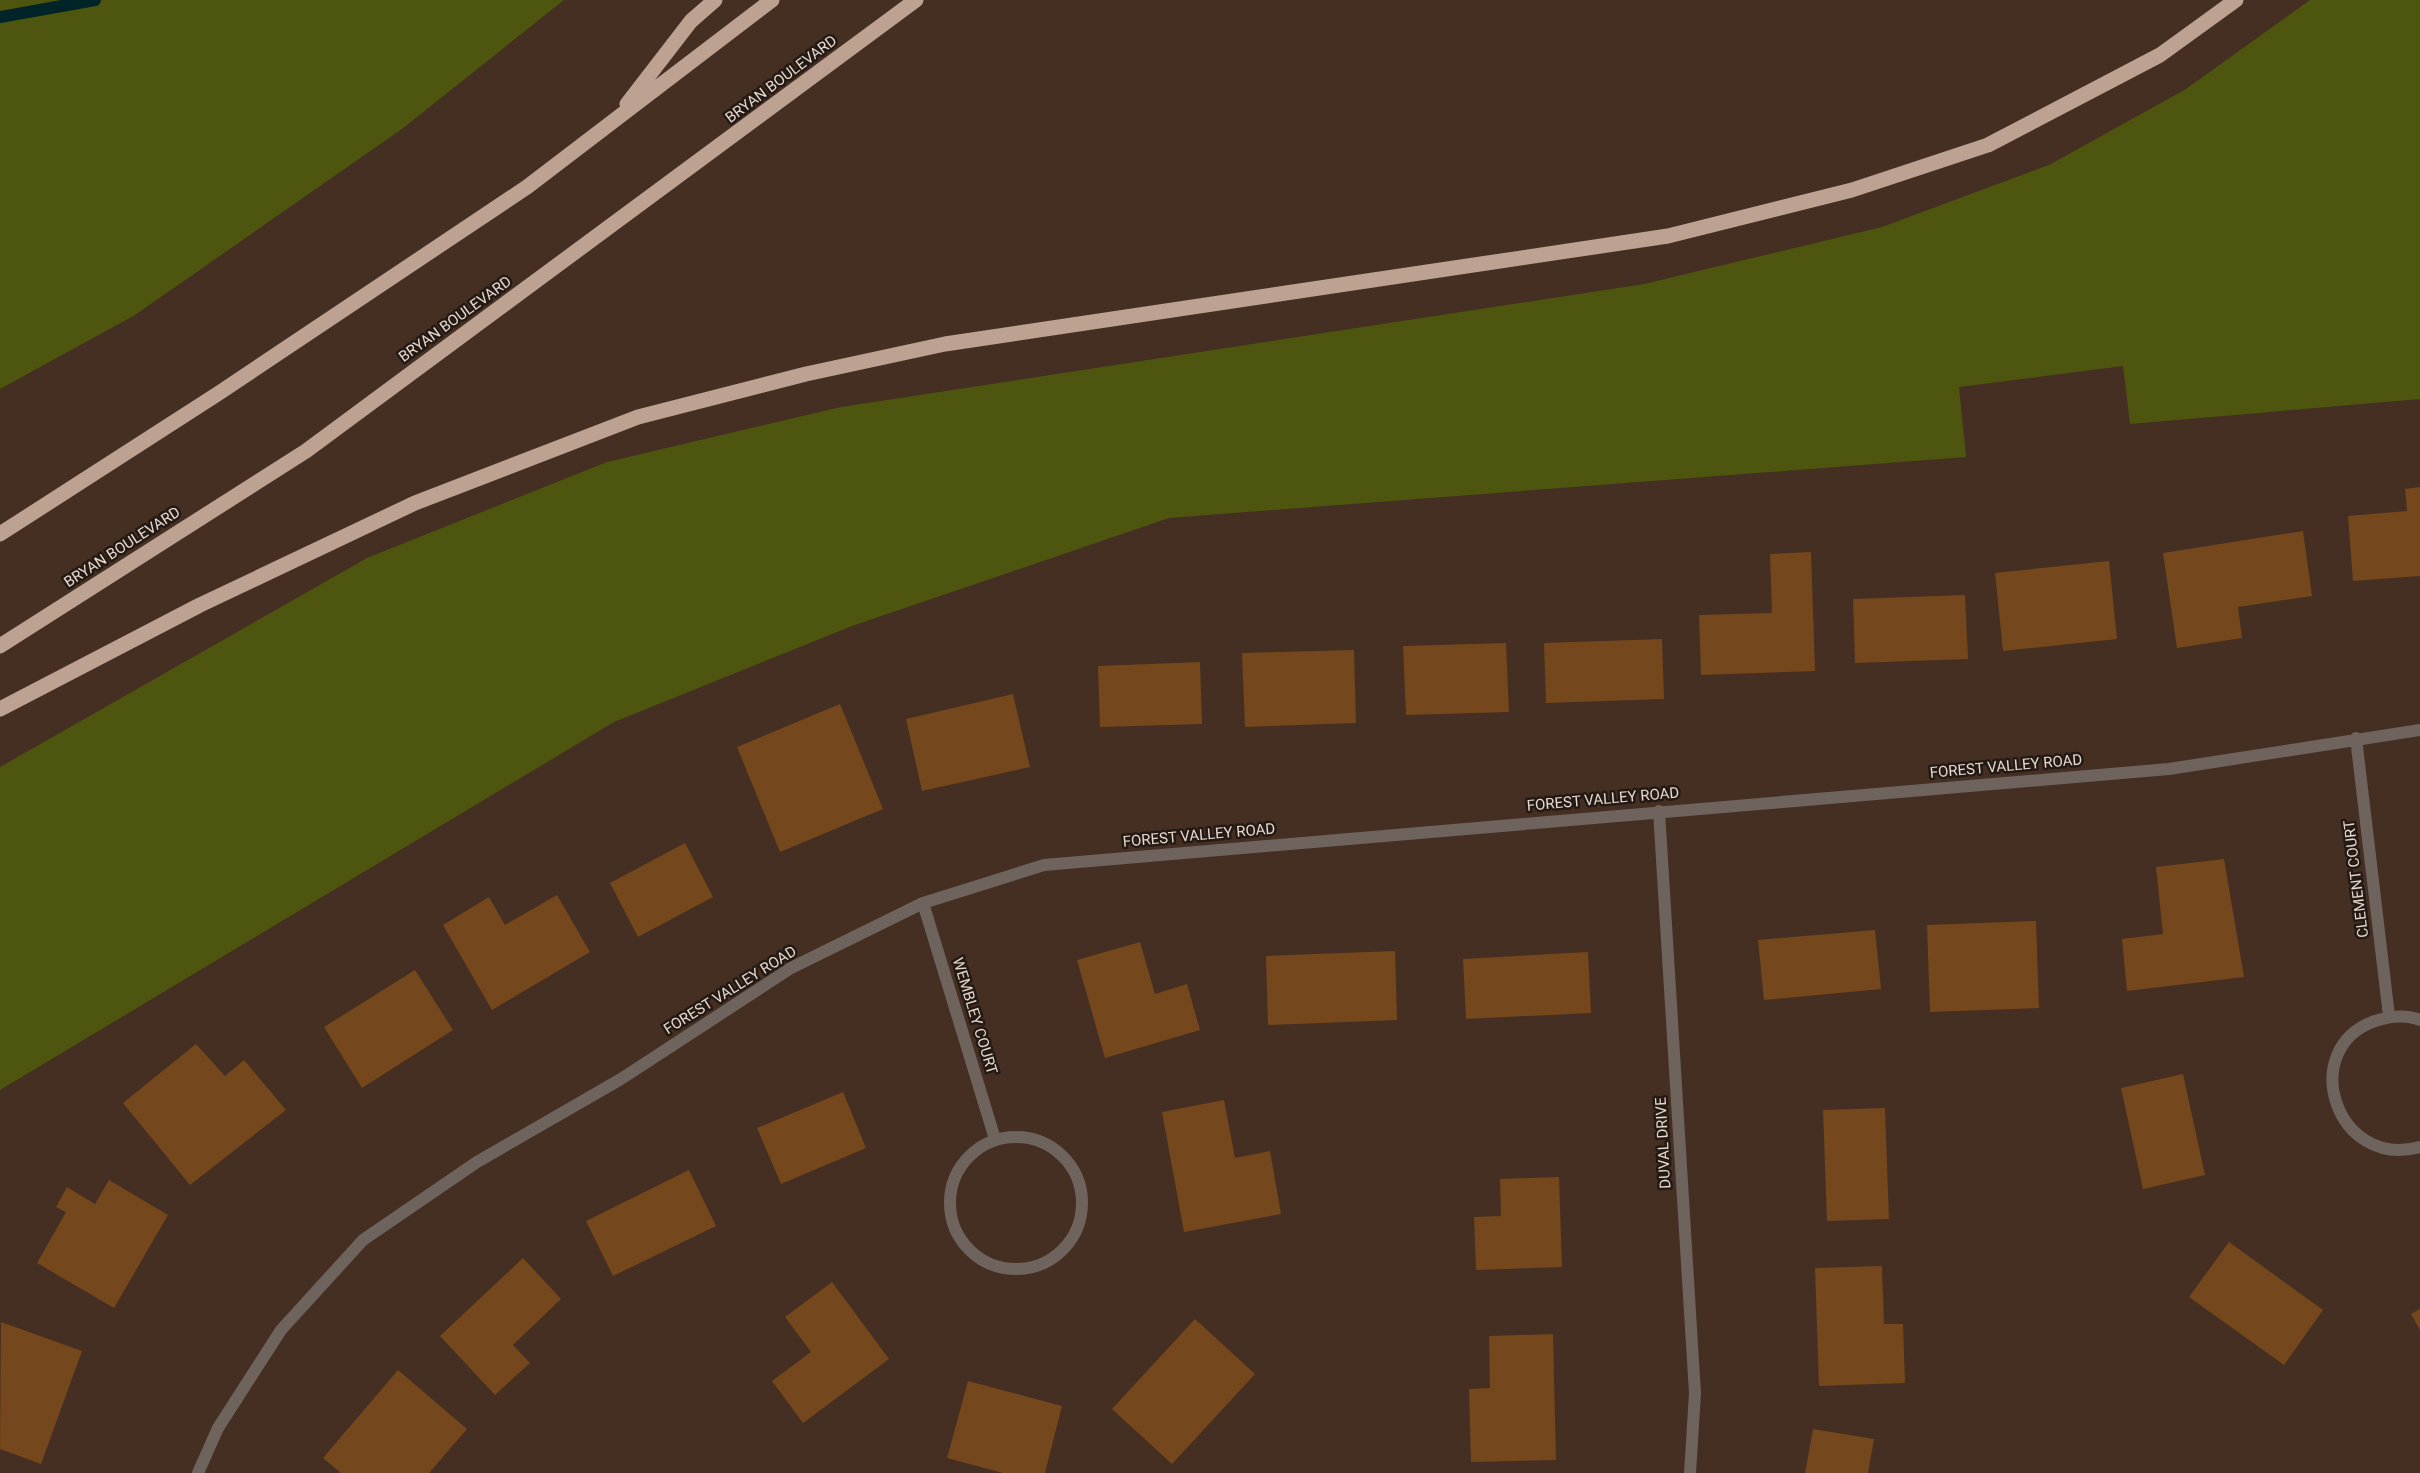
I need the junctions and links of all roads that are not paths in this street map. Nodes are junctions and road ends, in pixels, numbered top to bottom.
1 (715, 0) edge
2 (772, 0) edge
3 (916, 0) edge
4 (2236, 0) edge
5 (615, 120) junction
6 (0, 534) edge
7 (0, 646) edge
8 (0, 708) edge
9 (2420, 730) edge
10 (2356, 738) junction
11 (1659, 811) junction
12 (923, 903) junction
13 (2389, 1016) junction
14 (2420, 1020) edge
15 (995, 1139) junction
16 (2420, 1147) edge
17 (198, 1473) edge
18 (1690, 1473) edge

1 - 5 highway
2 - 5 highway
3 - 7 highway, BRYAN BOULEVARD
4 - 8 highway
5 - 6 highway
9 - 10 street, FOREST VALLEY ROAD
10 - 11 street, FOREST VALLEY ROAD
10 - 13 street, CLEMENT COURT
11 - 12 street, FOREST VALLEY ROAD
11 - 18 street, DUVAL DRIVE
12 - 15 street, WEMBLEY COURT
12 - 17 street, FOREST VALLEY ROAD
13 - 14 street
13 - 16 street
15 - 15 street

